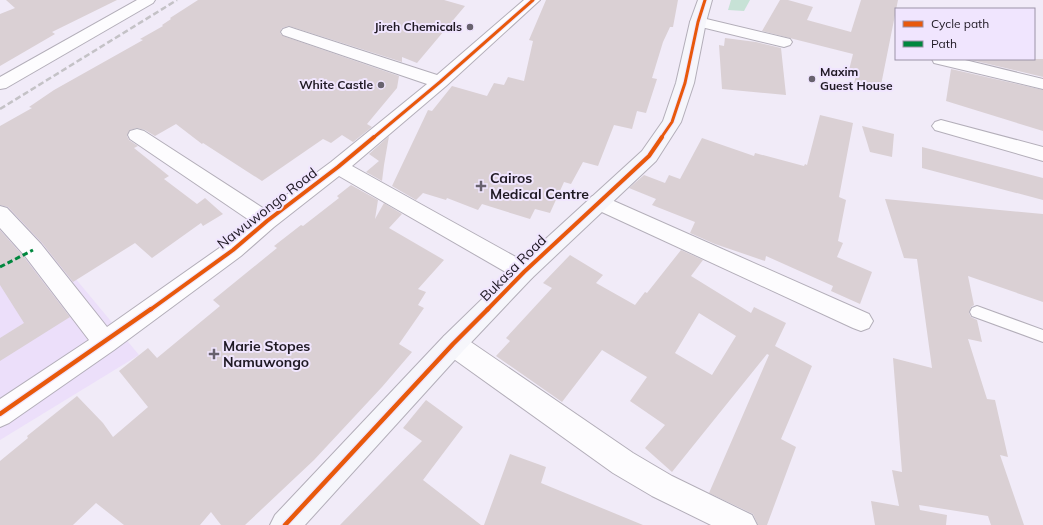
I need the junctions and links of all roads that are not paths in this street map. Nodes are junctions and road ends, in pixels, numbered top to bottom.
1 (148, 0) edge
2 (533, 0) edge
3 (705, 0) edge
4 (698, 22) junction
5 (289, 32) dead end
6 (784, 42) dead end
7 (944, 60) edge
8 (440, 82) junction
9 (0, 84) edge
10 (1043, 84) edge
11 (941, 126) dead end
12 (137, 135) dead end
13 (1043, 154) edge
14 (338, 167) junction
15 (598, 202) junction
16 (0, 214) edge
17 (267, 221) junction
18 (524, 272) junction
19 (977, 312) dead end
20 (861, 321) dead end
21 (1043, 336) edge
22 (105, 342) junction
23 (453, 344) junction
24 (0, 414) edge
25 (286, 525) edge
26 (742, 525) edge

1 - 9 street
2 - 8 street, Nawuwongo Road
3 - 4 street, Bukasa Road
4 - 6 street
4 - 15 street, Bukasa Road
5 - 8 street
7 - 10 street
8 - 14 street, Nawuwongo Road
11 - 13 street
12 - 17 street
14 - 17 street, Nawuwongo Road
14 - 18 street
15 - 18 street, Bukasa Road
15 - 20 street
16 - 22 street
17 - 22 street, Nawuwongo Road
18 - 23 street, Bukasa Road
19 - 21 lane
22 - 24 street, Nawuwongo Road
23 - 25 street, Bukasa Road
23 - 26 street

